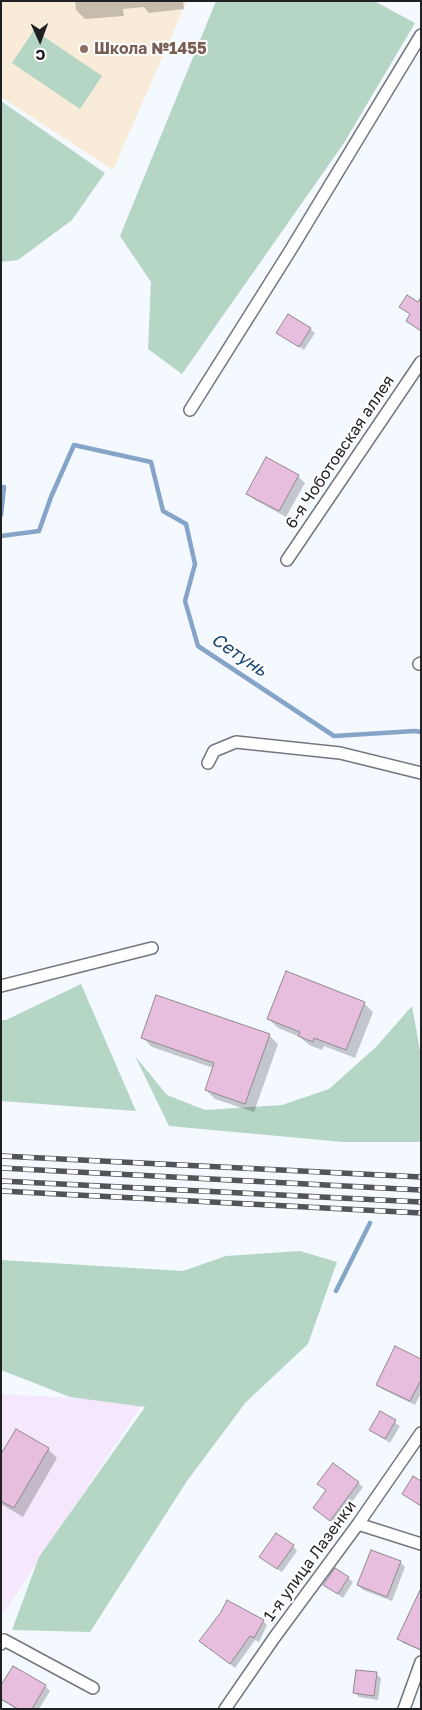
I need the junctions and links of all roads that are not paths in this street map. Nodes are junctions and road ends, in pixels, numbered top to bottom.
1 (421, 35) edge
2 (421, 362) edge
3 (190, 410) dead end
4 (287, 560) dead end
5 (208, 763) dead end
6 (421, 773) edge
7 (152, 948) dead end
8 (1, 986) edge
9 (421, 1432) edge
10 (358, 1524) junction
11 (421, 1544) edge
12 (1, 1644) edge
13 (421, 1662) edge
14 (93, 1688) dead end
15 (225, 1709) edge
16 (404, 1709) edge

1 - 3 street
2 - 4 street, 6-я Чоботовская аллея
5 - 6 street
7 - 8 street
9 - 10 street, 1-я улица Лазенки
10 - 11 street
10 - 15 street, 1-я улица Лазенки
12 - 14 street
13 - 16 street

